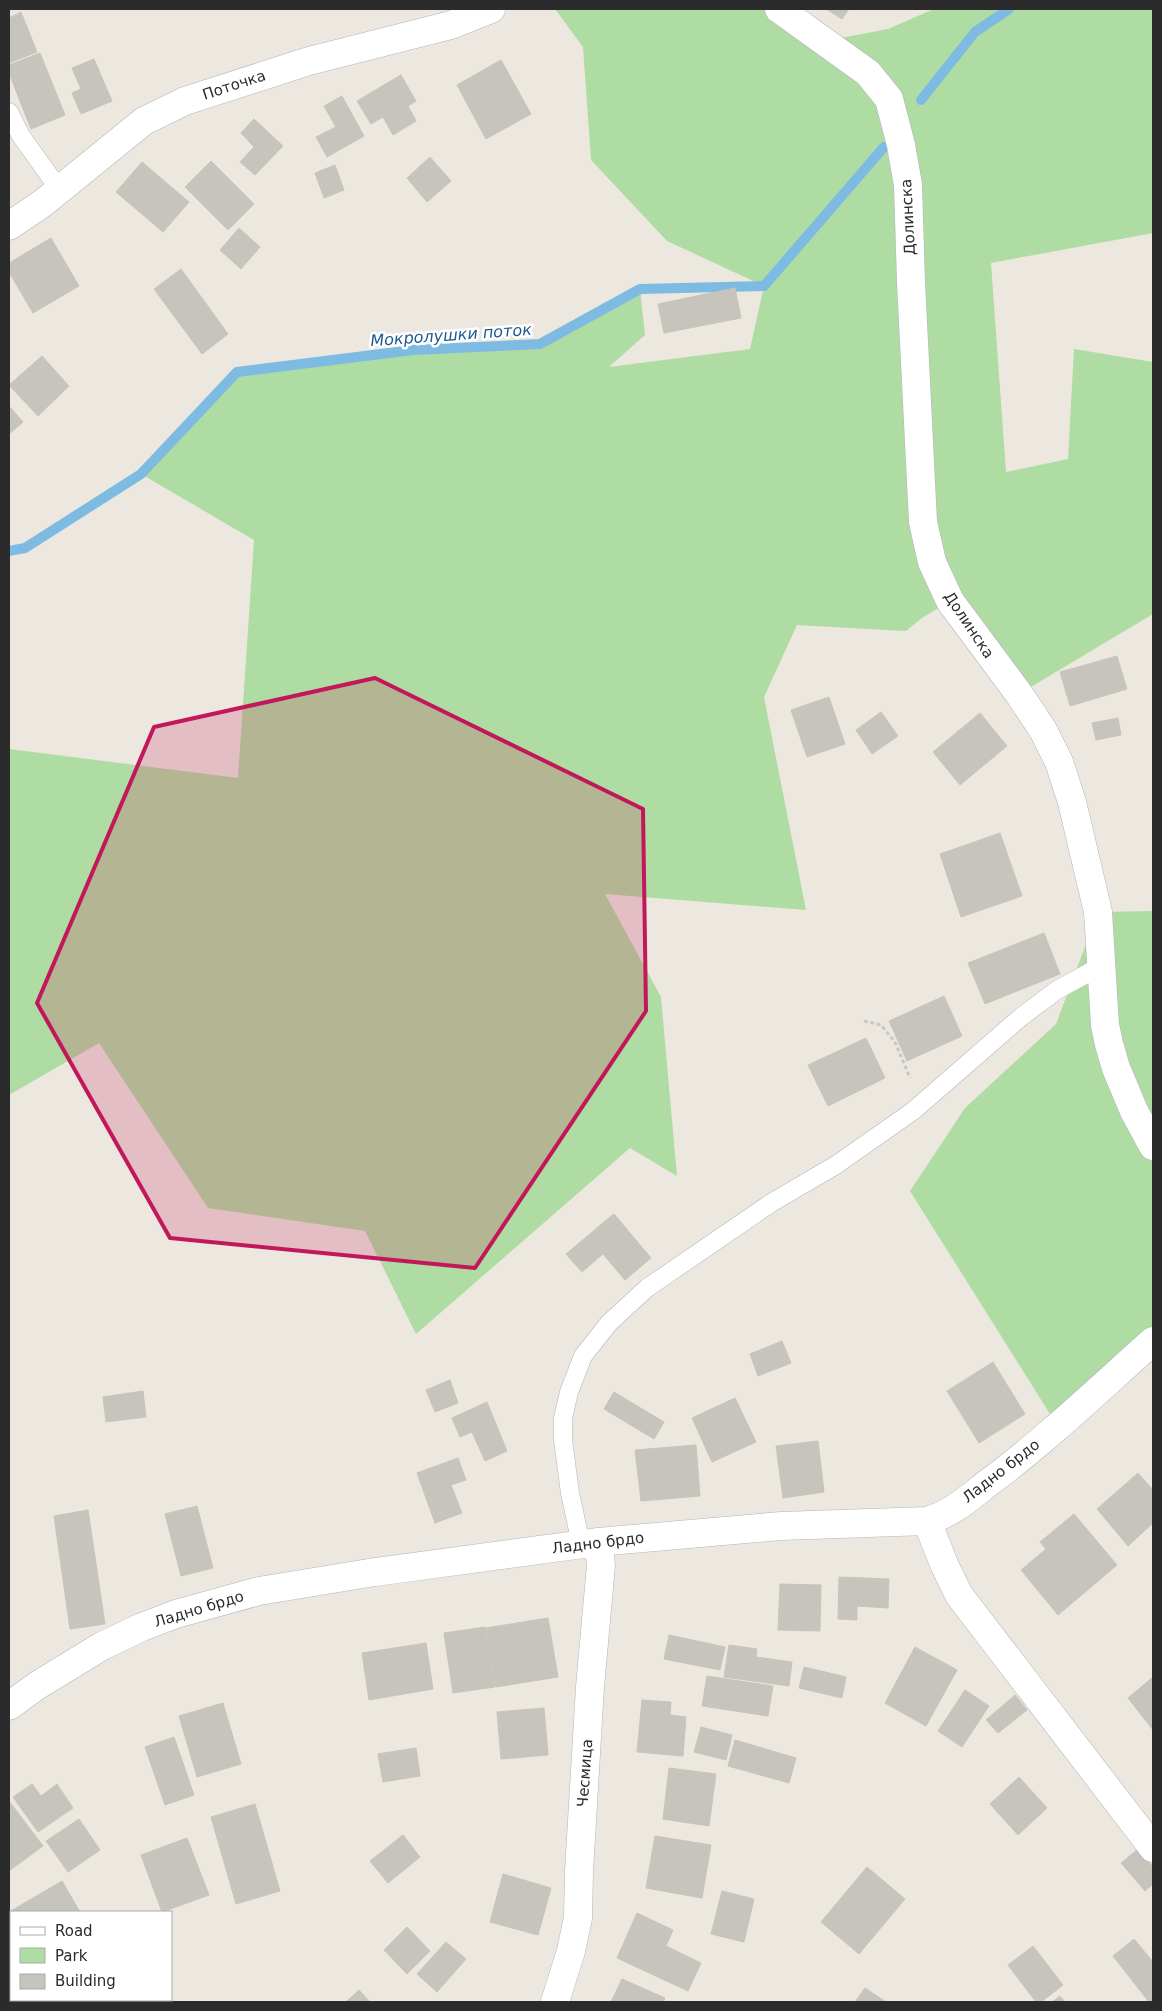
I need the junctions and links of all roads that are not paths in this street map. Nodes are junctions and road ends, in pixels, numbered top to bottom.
1 (492, 9) edge
2 (779, 9) edge
3 (9, 112) edge
4 (59, 189) junction
5 (9, 226) edge
6 (1101, 966) junction
7 (1153, 1146) edge
8 (1153, 1341) edge
9 (927, 1521) junction
10 (590, 1543) junction
11 (9, 1706) edge
12 (1153, 1848) edge
13 (555, 2002) edge

1 - 4 street, Поточка
2 - 6 street, Долинска
3 - 4 lane
4 - 5 street, Поточка
6 - 7 street, Долинска
6 - 10 lane
8 - 9 street, Ладно брдо
9 - 10 street, Ладно брдо
9 - 12 street
10 - 11 street, Ладно брдо
10 - 13 street, Чесмица

